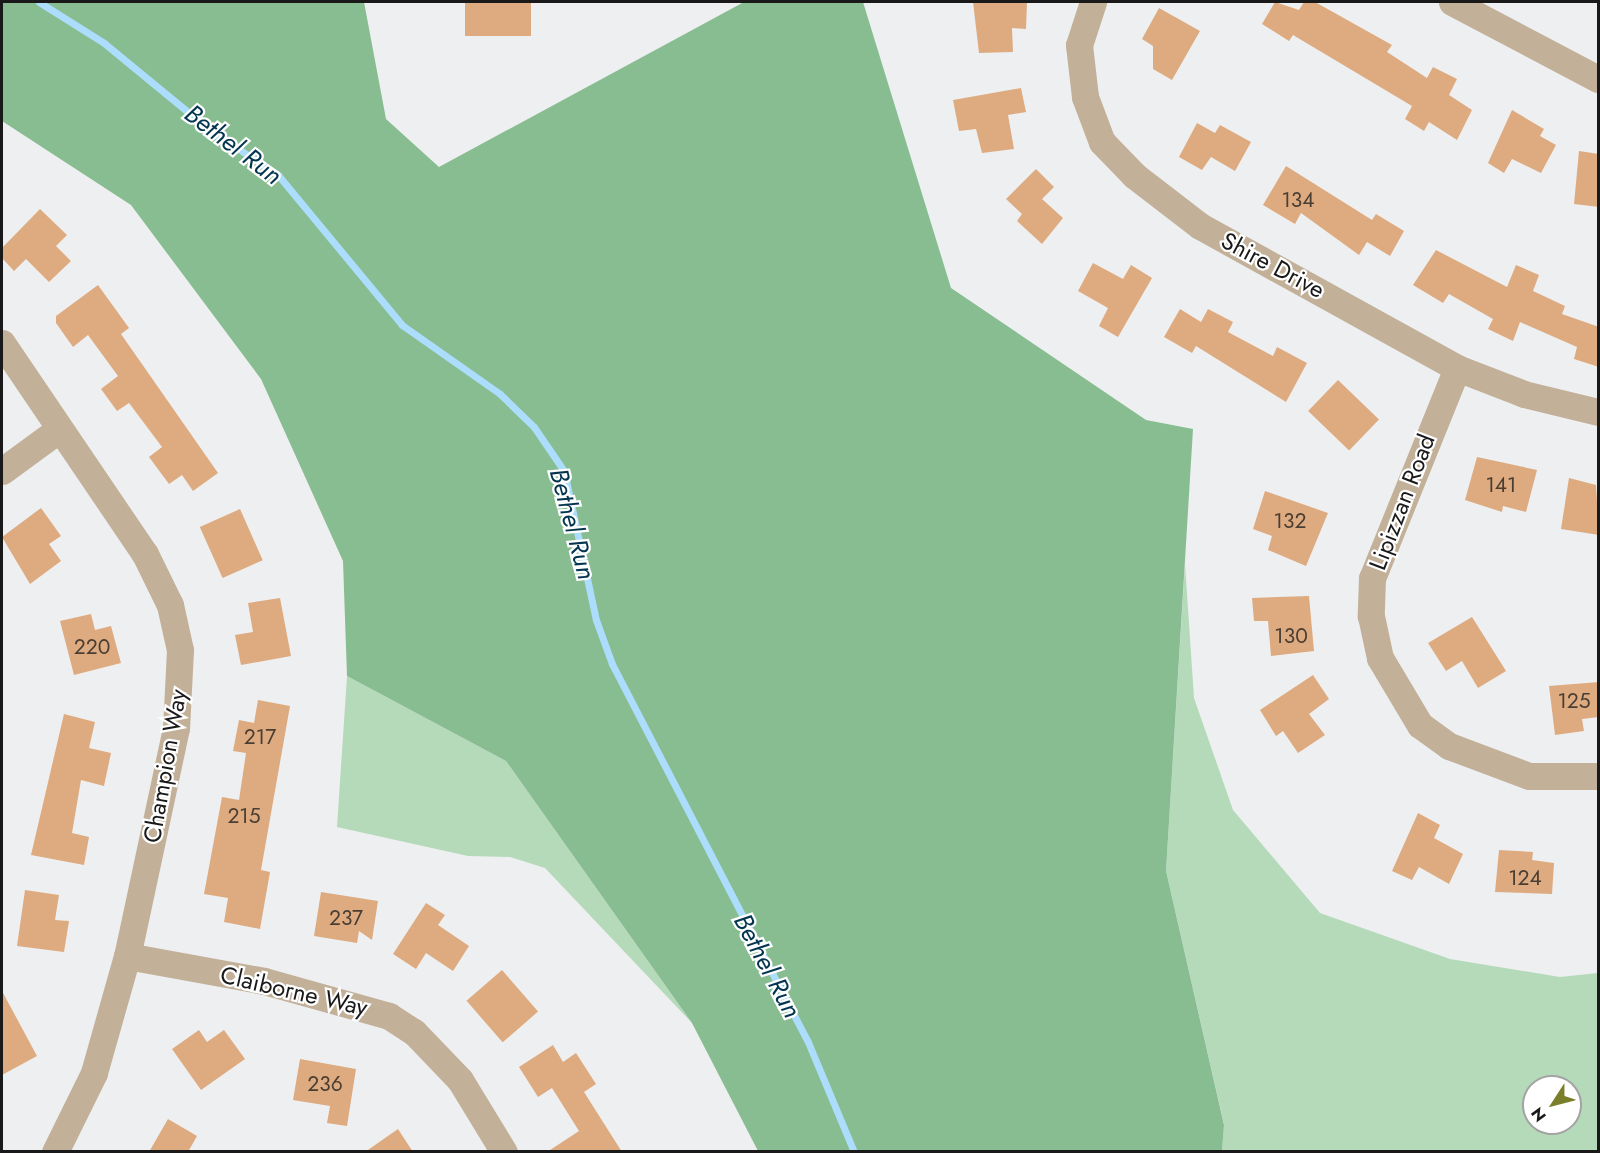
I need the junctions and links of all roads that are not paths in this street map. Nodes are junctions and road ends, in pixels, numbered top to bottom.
1 (1093, 2) edge
2 (1452, 2) edge
3 (1599, 79) edge
4 (2, 343) edge
5 (1456, 368) junction
6 (1599, 412) edge
7 (58, 430) junction
8 (2, 471) edge
9 (1599, 776) edge
10 (127, 956) junction
11 (55, 1152) edge
12 (504, 1152) edge

1 - 5 street, Shire Drive
2 - 3 street
4 - 7 street, Champion Way
5 - 6 street, Shire Drive
5 - 9 street, Lipizzan Road
7 - 8 street
7 - 10 street, Champion Way
10 - 11 street, Champion Way
10 - 12 street, Claiborne Way

